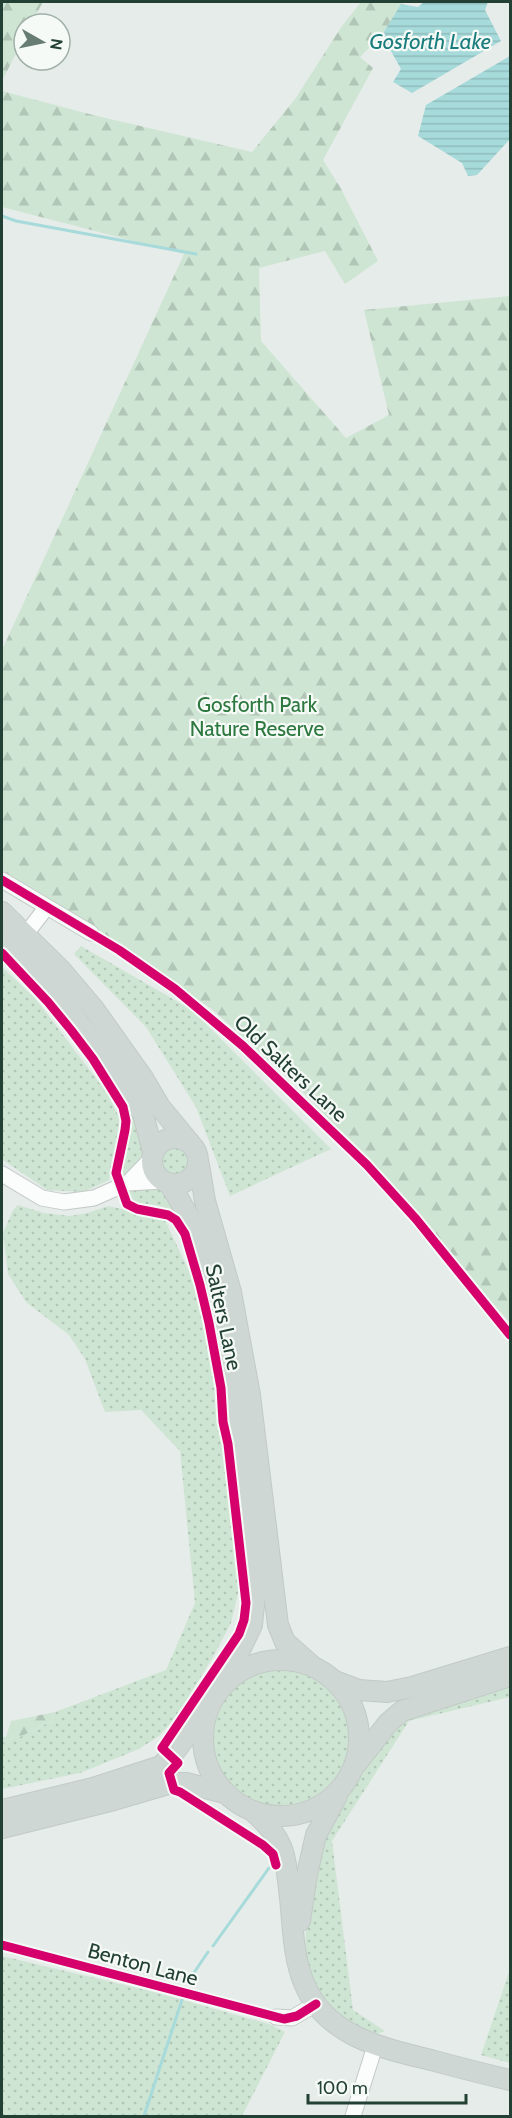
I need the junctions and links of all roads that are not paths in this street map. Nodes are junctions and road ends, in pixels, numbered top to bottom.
1 (2, 880) edge
2 (46, 908) junction
3 (2, 912) edge
4 (91, 933) dead end
5 (14, 941) edge
6 (189, 1142) junction
7 (152, 1155) junction
8 (199, 1165) junction
9 (2, 1174) edge
10 (128, 1183) junction
11 (167, 1183) junction
12 (510, 1657) edge
13 (311, 1665) junction
14 (510, 1676) edge
15 (334, 1681) junction
16 (224, 1683) junction
17 (209, 1705) junction
18 (353, 1768) junction
19 (343, 1785) junction
20 (225, 1793) junction
21 (2, 1810) edge
22 (254, 1812) junction
23 (2, 1828) edge
24 (297, 1958) junction
25 (315, 2004) junction
26 (276, 2017) dead end
27 (375, 2046) junction
28 (510, 2080) edge
29 (352, 2116) edge

1 - 2 street
2 - 4 street
2 - 5 street
3 - 5 main road
5 - 6 main road
5 - 7 main road
6 - 7 main road
6 - 8 main road
7 - 10 street
7 - 11 main road
8 - 11 main road
8 - 13 main road, Salters Lane
9 - 10 street
10 - 11 street
11 - 16 main road, Salters Lane
12 - 15 main road
13 - 15 main road
13 - 16 main road
14 - 18 main road
15 - 18 main road
16 - 17 main road
17 - 20 main road
17 - 21 main road
18 - 19 main road
19 - 22 main road
19 - 24 main road
20 - 22 main road
20 - 23 main road
22 - 24 main road
24 - 25 main road
25 - 26 street
25 - 27 main road
27 - 28 main road
27 - 29 street

